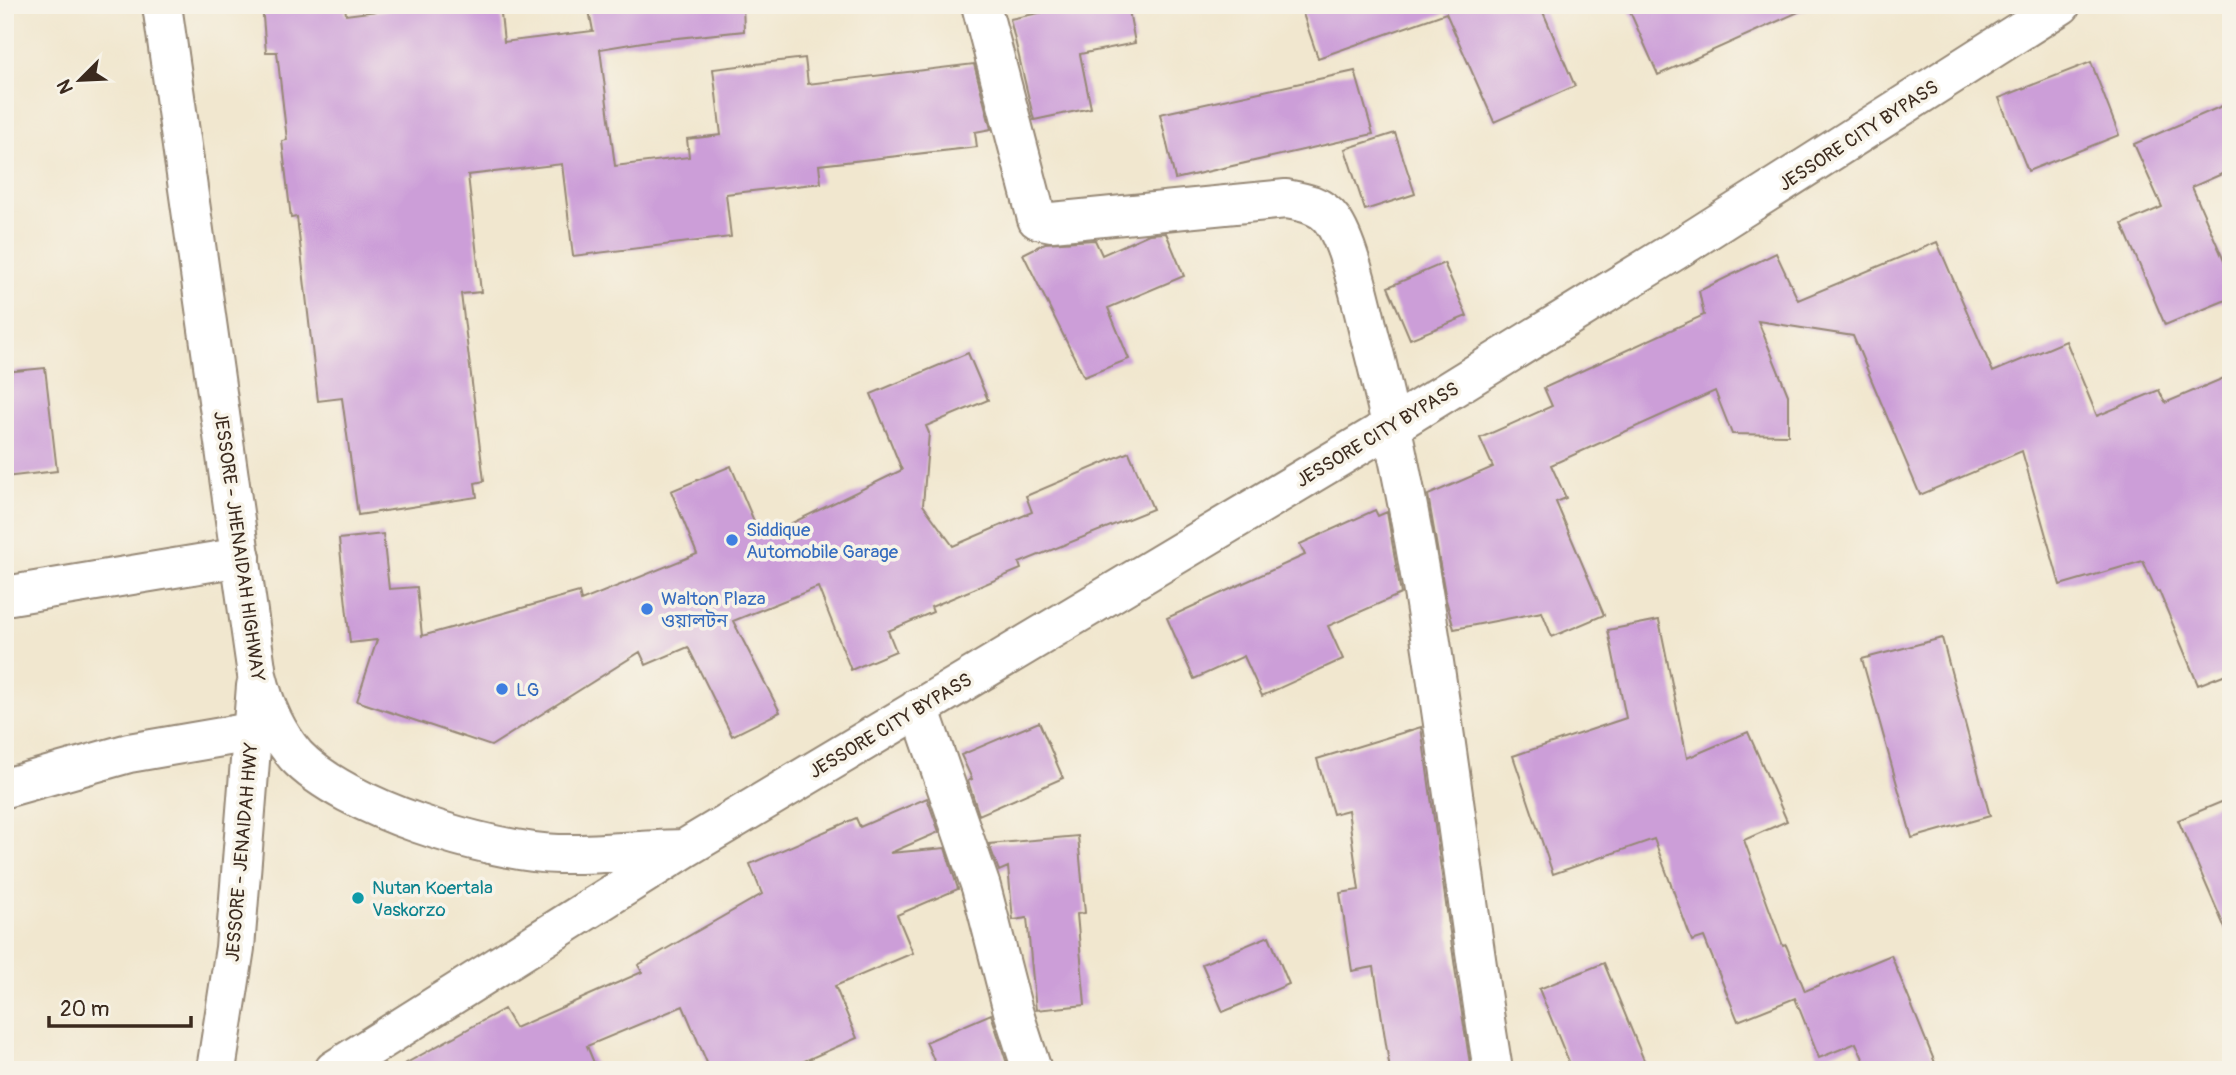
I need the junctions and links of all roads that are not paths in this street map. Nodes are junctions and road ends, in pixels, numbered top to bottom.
1 (162, 5) edge
2 (981, 5) edge
3 (2061, 5) edge
4 (1393, 425) junction
5 (241, 557) junction
6 (5, 596) edge
7 (257, 675) junction
8 (919, 707) junction
9 (251, 732) junction
10 (5, 789) edge
11 (684, 849) junction
12 (216, 1070) edge
13 (334, 1070) edge
14 (1032, 1070) edge
15 (1493, 1070) edge

1 - 5 main road, JESSORE - JHENAIDAH HIGHWAY
2 - 4 main road
3 - 4 main road, JESSORE CITY BYPASS
4 - 8 main road, JESSORE CITY BYPASS
4 - 15 main road
5 - 6 main road
5 - 7 main road, JESSORE - JHENAIDAH HIGHWAY
7 - 9 main road, JESSORE - JENAIDAH HWY
7 - 11 main road, JESSORE - JHENAIDAH HIGHWAY
8 - 11 main road, JESSORE CITY BYPASS
8 - 14 main road
9 - 10 main road
9 - 12 main road, JESSORE - JENAIDAH HWY
11 - 13 main road, JESSORE CITY BYPASS

